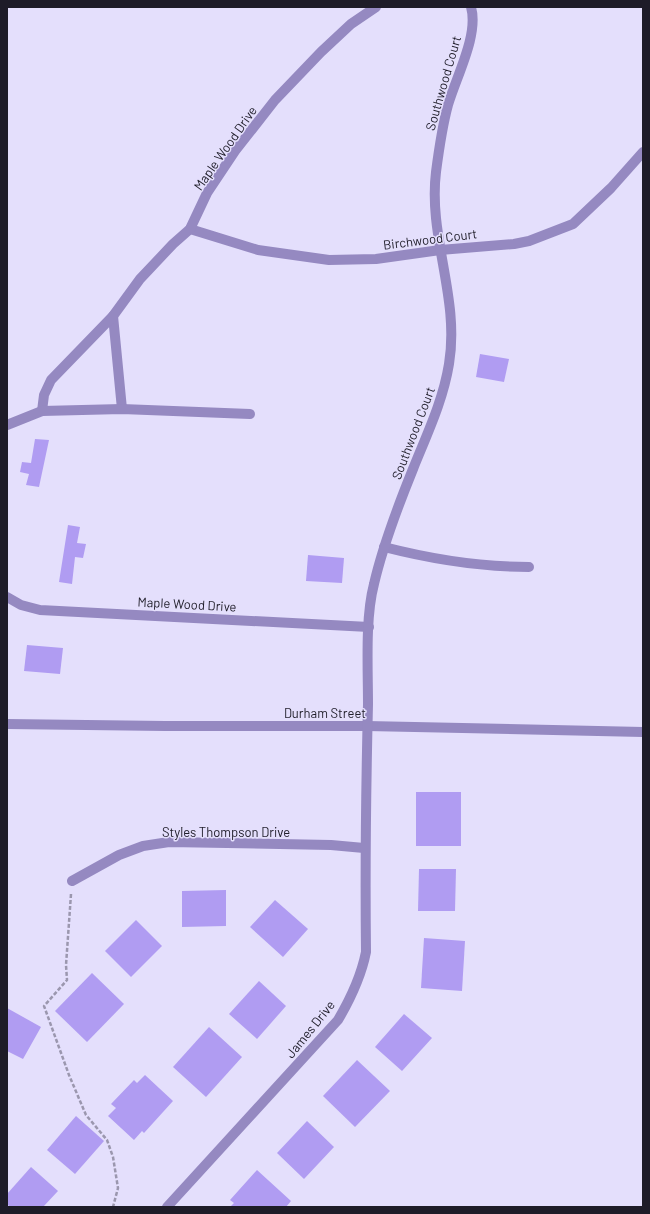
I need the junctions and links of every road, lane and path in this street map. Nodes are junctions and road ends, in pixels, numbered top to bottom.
1 (376, 7) edge
2 (471, 7) edge
3 (643, 152) edge
4 (190, 229) junction
5 (440, 250) junction
6 (113, 316) junction
7 (122, 410) junction
8 (42, 411) junction
9 (250, 414) dead end
10 (7, 425) edge
11 (384, 547) junction
12 (529, 567) dead end
13 (7, 597) edge
14 (369, 627) junction
15 (7, 724) edge
16 (367, 726) junction
17 (643, 732) edge
18 (364, 848) junction
19 (72, 881) joint
20 (113, 1207) edge
21 (167, 1207) edge

1 - 4 street, Maple Wood Drive
2 - 5 street, Southwood Court
3 - 5 street, Birchwood Court
4 - 5 street, Birchwood Court
4 - 6 street, Maple Wood Drive
5 - 11 street, Southwood Court
6 - 7 street
6 - 8 street, Maple Wood Drive
7 - 8 street
7 - 9 street
8 - 10 street
11 - 12 street
11 - 14 street, Southwood Court
13 - 14 street, Maple Wood Drive
14 - 16 street, Southwood Court
15 - 16 street, Durham Street
16 - 17 street, Durham Street
16 - 18 street, James Drive
18 - 19 street, Styles Thompson Drive
18 - 21 street, James Drive
19 - 20 path

